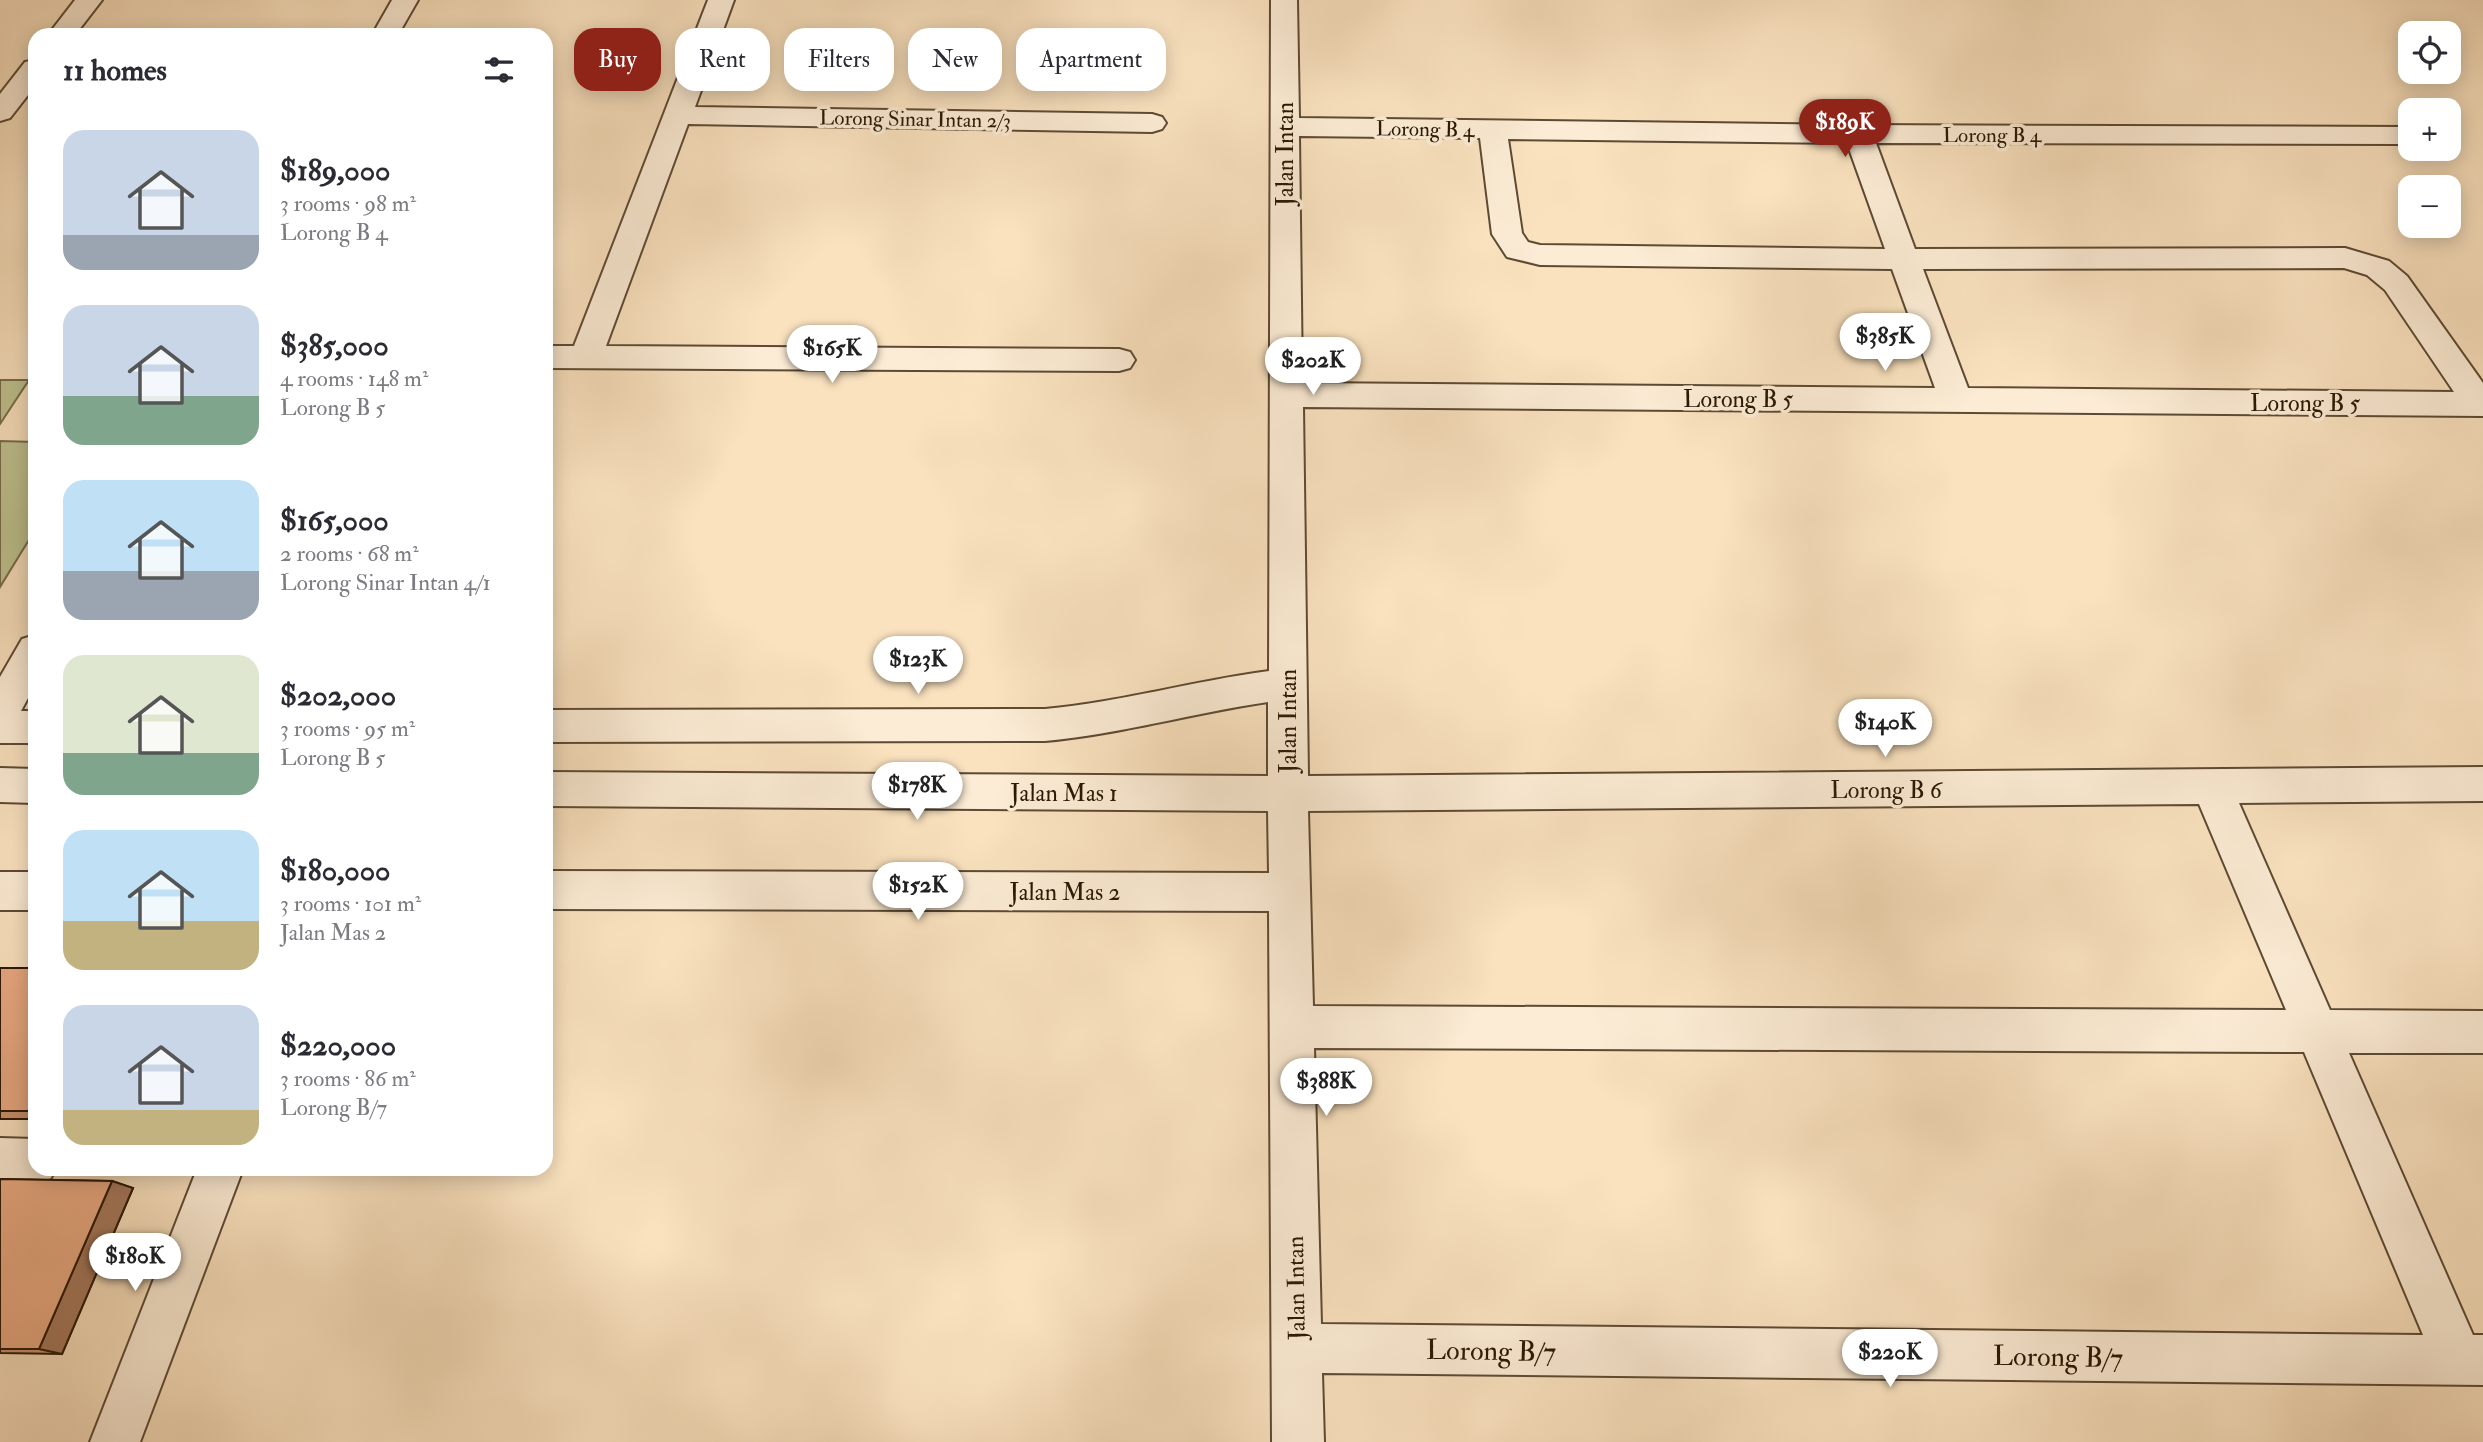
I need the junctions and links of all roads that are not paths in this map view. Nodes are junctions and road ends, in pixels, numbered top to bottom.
1 (89, 0) edge
2 (405, 0) edge
3 (721, 0) edge
4 (1284, 0) edge
5 (67, 28) edge
6 (389, 28) edge
7 (28, 77) edge
8 (0, 111) edge
9 (677, 115) junction
10 (1152, 123) dead end
11 (1284, 127) junction
12 (1493, 130) junction
13 (1858, 134) junction
14 (2398, 135) edge
15 (1904, 259) junction
16 (553, 357) edge
17 (586, 357) junction
18 (1119, 360) dead end
19 (1286, 395) junction
20 (1956, 400) junction
21 (2481, 404) edge
22 (28, 662) edge
23 (1288, 684) junction
24 (0, 712) edge
25 (553, 726) edge
26 (0, 727) edge
27 (28, 727) edge
28 (2483, 784) edge
29 (0, 785) edge
30 (28, 786) edge
31 (2212, 787) junction
32 (553, 789) edge
33 (1288, 794) junction
34 (553, 890) edge
35 (0, 891) edge
36 (28, 891) edge
37 (1289, 892) junction
38 (1291, 1027) junction
39 (2317, 1032) junction
40 (2483, 1032) edge
41 (0, 1161) edge
42 (28, 1162) edge
43 (217, 1176) edge
44 (1297, 1348) junction
45 (2471, 1360) edge
46 (115, 1442) edge
47 (1298, 1442) edge

1 - 5 street
2 - 6 street
3 - 9 street
4 - 11 street, Jalan Intan
7 - 8 street
9 - 10 street, Lorong Sinar Intan 2/3
9 - 17 street
11 - 12 street, Lorong B 4
11 - 19 street, Jalan Intan
12 - 13 street, Lorong B 4
12 - 15 street
13 - 14 street, Lorong B 4
13 - 15 street
15 - 20 street
15 - 21 street
16 - 17 street
17 - 18 street
19 - 20 street, Lorong B 5
19 - 23 street, Jalan Intan
20 - 21 street, Lorong B 5
22 - 24 street
23 - 25 street
23 - 33 street, Jalan Intan
26 - 27 street
28 - 31 street, Lorong B 6
29 - 30 street
31 - 33 street, Lorong B 6
31 - 39 street
32 - 33 street, Jalan Mas 1
33 - 37 street, Jalan Intan
34 - 37 street, Jalan Mas 2
35 - 36 street
37 - 38 street, Jalan Intan
38 - 39 street
38 - 44 street, Jalan Intan
39 - 40 street
39 - 45 street
41 - 42 street
43 - 46 street
44 - 45 street, Lorong B/7
44 - 47 street, Jalan Intan

